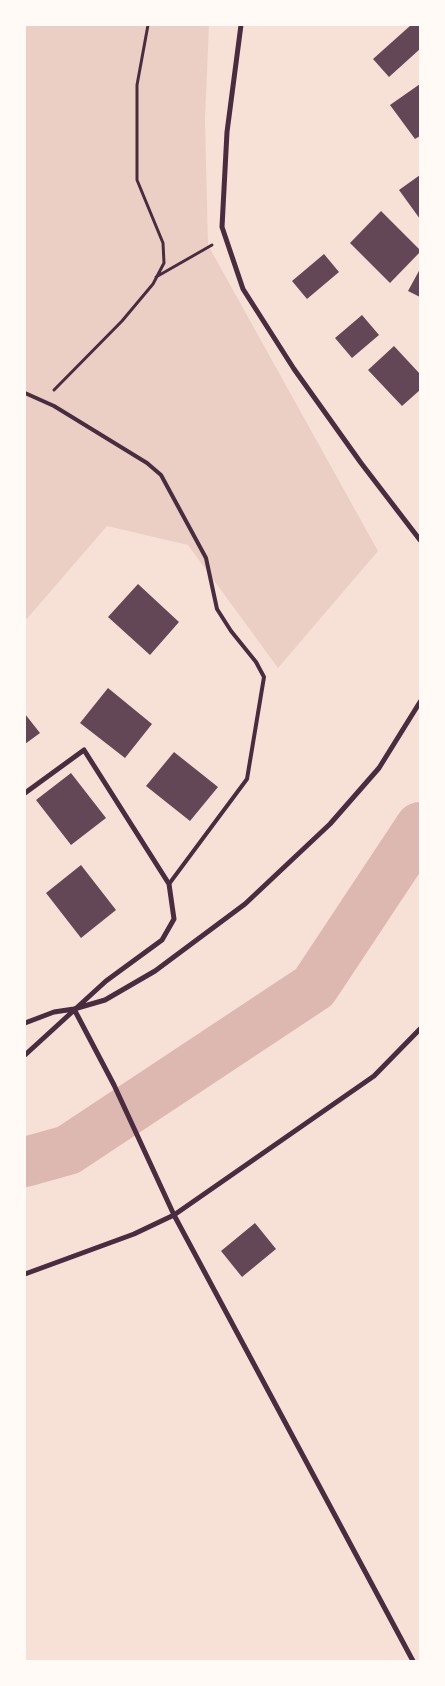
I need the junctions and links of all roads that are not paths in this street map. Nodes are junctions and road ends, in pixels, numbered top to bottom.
1 (241, 25) edge
2 (25, 393) edge
3 (420, 540) edge
4 (420, 702) edge
5 (25, 793) edge
6 (169, 884) junction
7 (74, 1009) junction
8 (25, 1023) edge
9 (420, 1029) edge
10 (25, 1055) edge
11 (174, 1215) junction
12 (25, 1274) edge
13 (413, 1661) edge

1 - 3 street
2 - 6 lane
4 - 7 street
5 - 6 street
6 - 7 street
7 - 8 street
7 - 10 street
7 - 11 street
9 - 11 street
11 - 12 street
11 - 13 street

